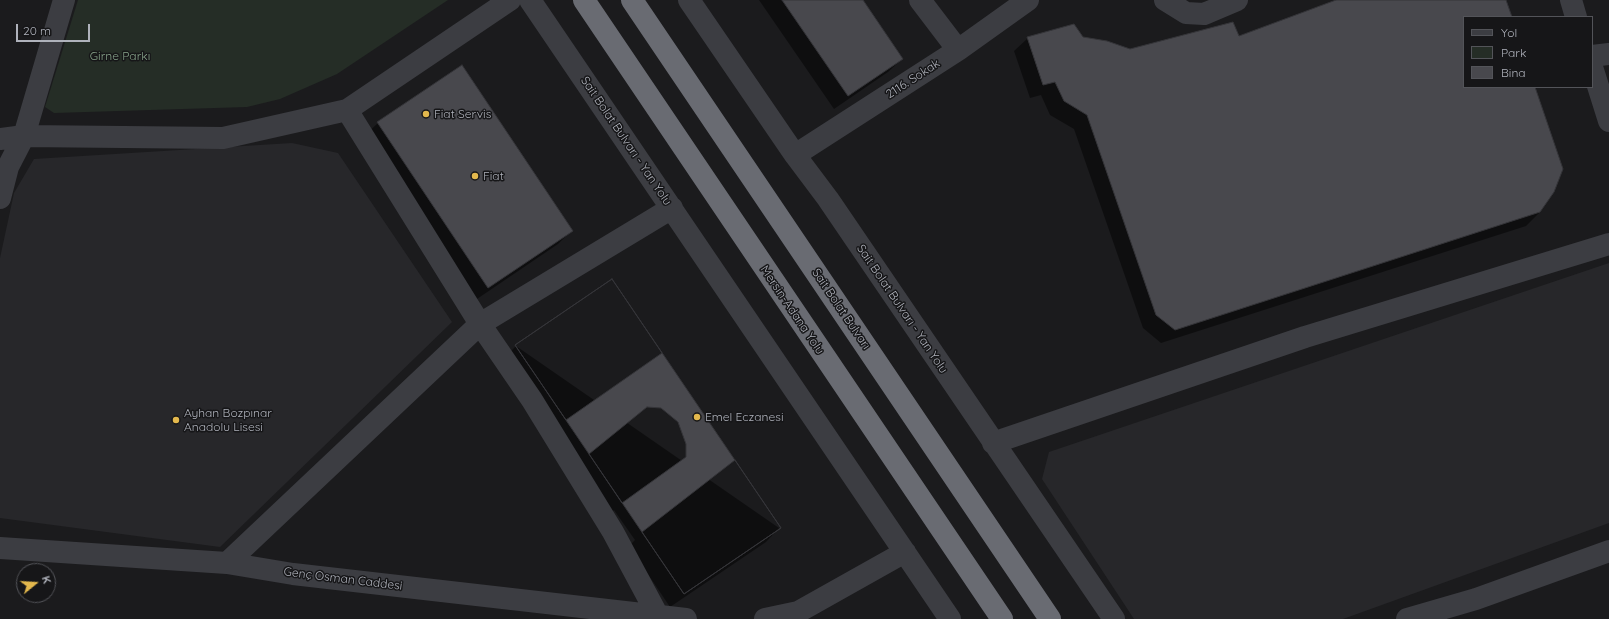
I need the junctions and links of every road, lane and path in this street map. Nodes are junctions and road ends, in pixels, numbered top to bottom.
1 (64, 0) edge
2 (510, 0) edge
3 (530, 0) edge
4 (584, 0) edge
5 (632, 0) edge
6 (689, 0) edge
7 (920, 0) edge
8 (1028, 0) edge
9 (1165, 0) edge
10 (1237, 0) edge
11 (1571, 0) edge
12 (1576, 16) edge
13 (958, 50) junction
14 (1609, 54) edge
15 (1593, 56) edge
16 (1593, 70) edge
17 (347, 110) junction
18 (1609, 121) edge
19 (24, 136) junction
20 (0, 139) edge
21 (795, 155) junction
22 (0, 198) edge
23 (672, 208) junction
24 (1609, 244) edge
25 (480, 324) junction
26 (993, 443) junction
27 (0, 548) edge
28 (1609, 551) edge
29 (905, 552) junction
30 (227, 562) junction
31 (658, 616) junction
32 (686, 619) edge
33 (765, 619) edge
34 (950, 619) edge
35 (1002, 619) edge
36 (1050, 619) edge
37 (1114, 619) edge
38 (1407, 619) edge

1 - 19 street
2 - 17 street
3 - 23 street, Sait Bolat Bulvarı - Yan Yolu
4 - 35 highway, Mersin-Adana Yolu
5 - 36 highway, Sait Bolat Bulvarı
6 - 21 street, Sait Bolat Bulvarı - Yan Yolu
7 - 13 street
8 - 13 street, 2116. Sokak
9 - 10 street
11 - 12 street
13 - 21 street, 2116. Sokak
14 - 15 street
16 - 18 street
17 - 19 street
17 - 25 street
19 - 20 street
19 - 22 street
21 - 26 street, Sait Bolat Bulvarı - Yan Yolu
23 - 25 street
23 - 29 street, Sait Bolat Bulvarı - Yan Yolu
24 - 26 street
25 - 30 street
25 - 31 street
26 - 37 street, Sait Bolat Bulvarı - Yan Yolu
27 - 30 street, Genç Osman Caddesi
28 - 38 street
29 - 33 street
29 - 34 street, Sait Bolat Bulvarı - Yan Yolu
30 - 31 street, Genç Osman Caddesi
31 - 32 street, Genç Osman Caddesi

